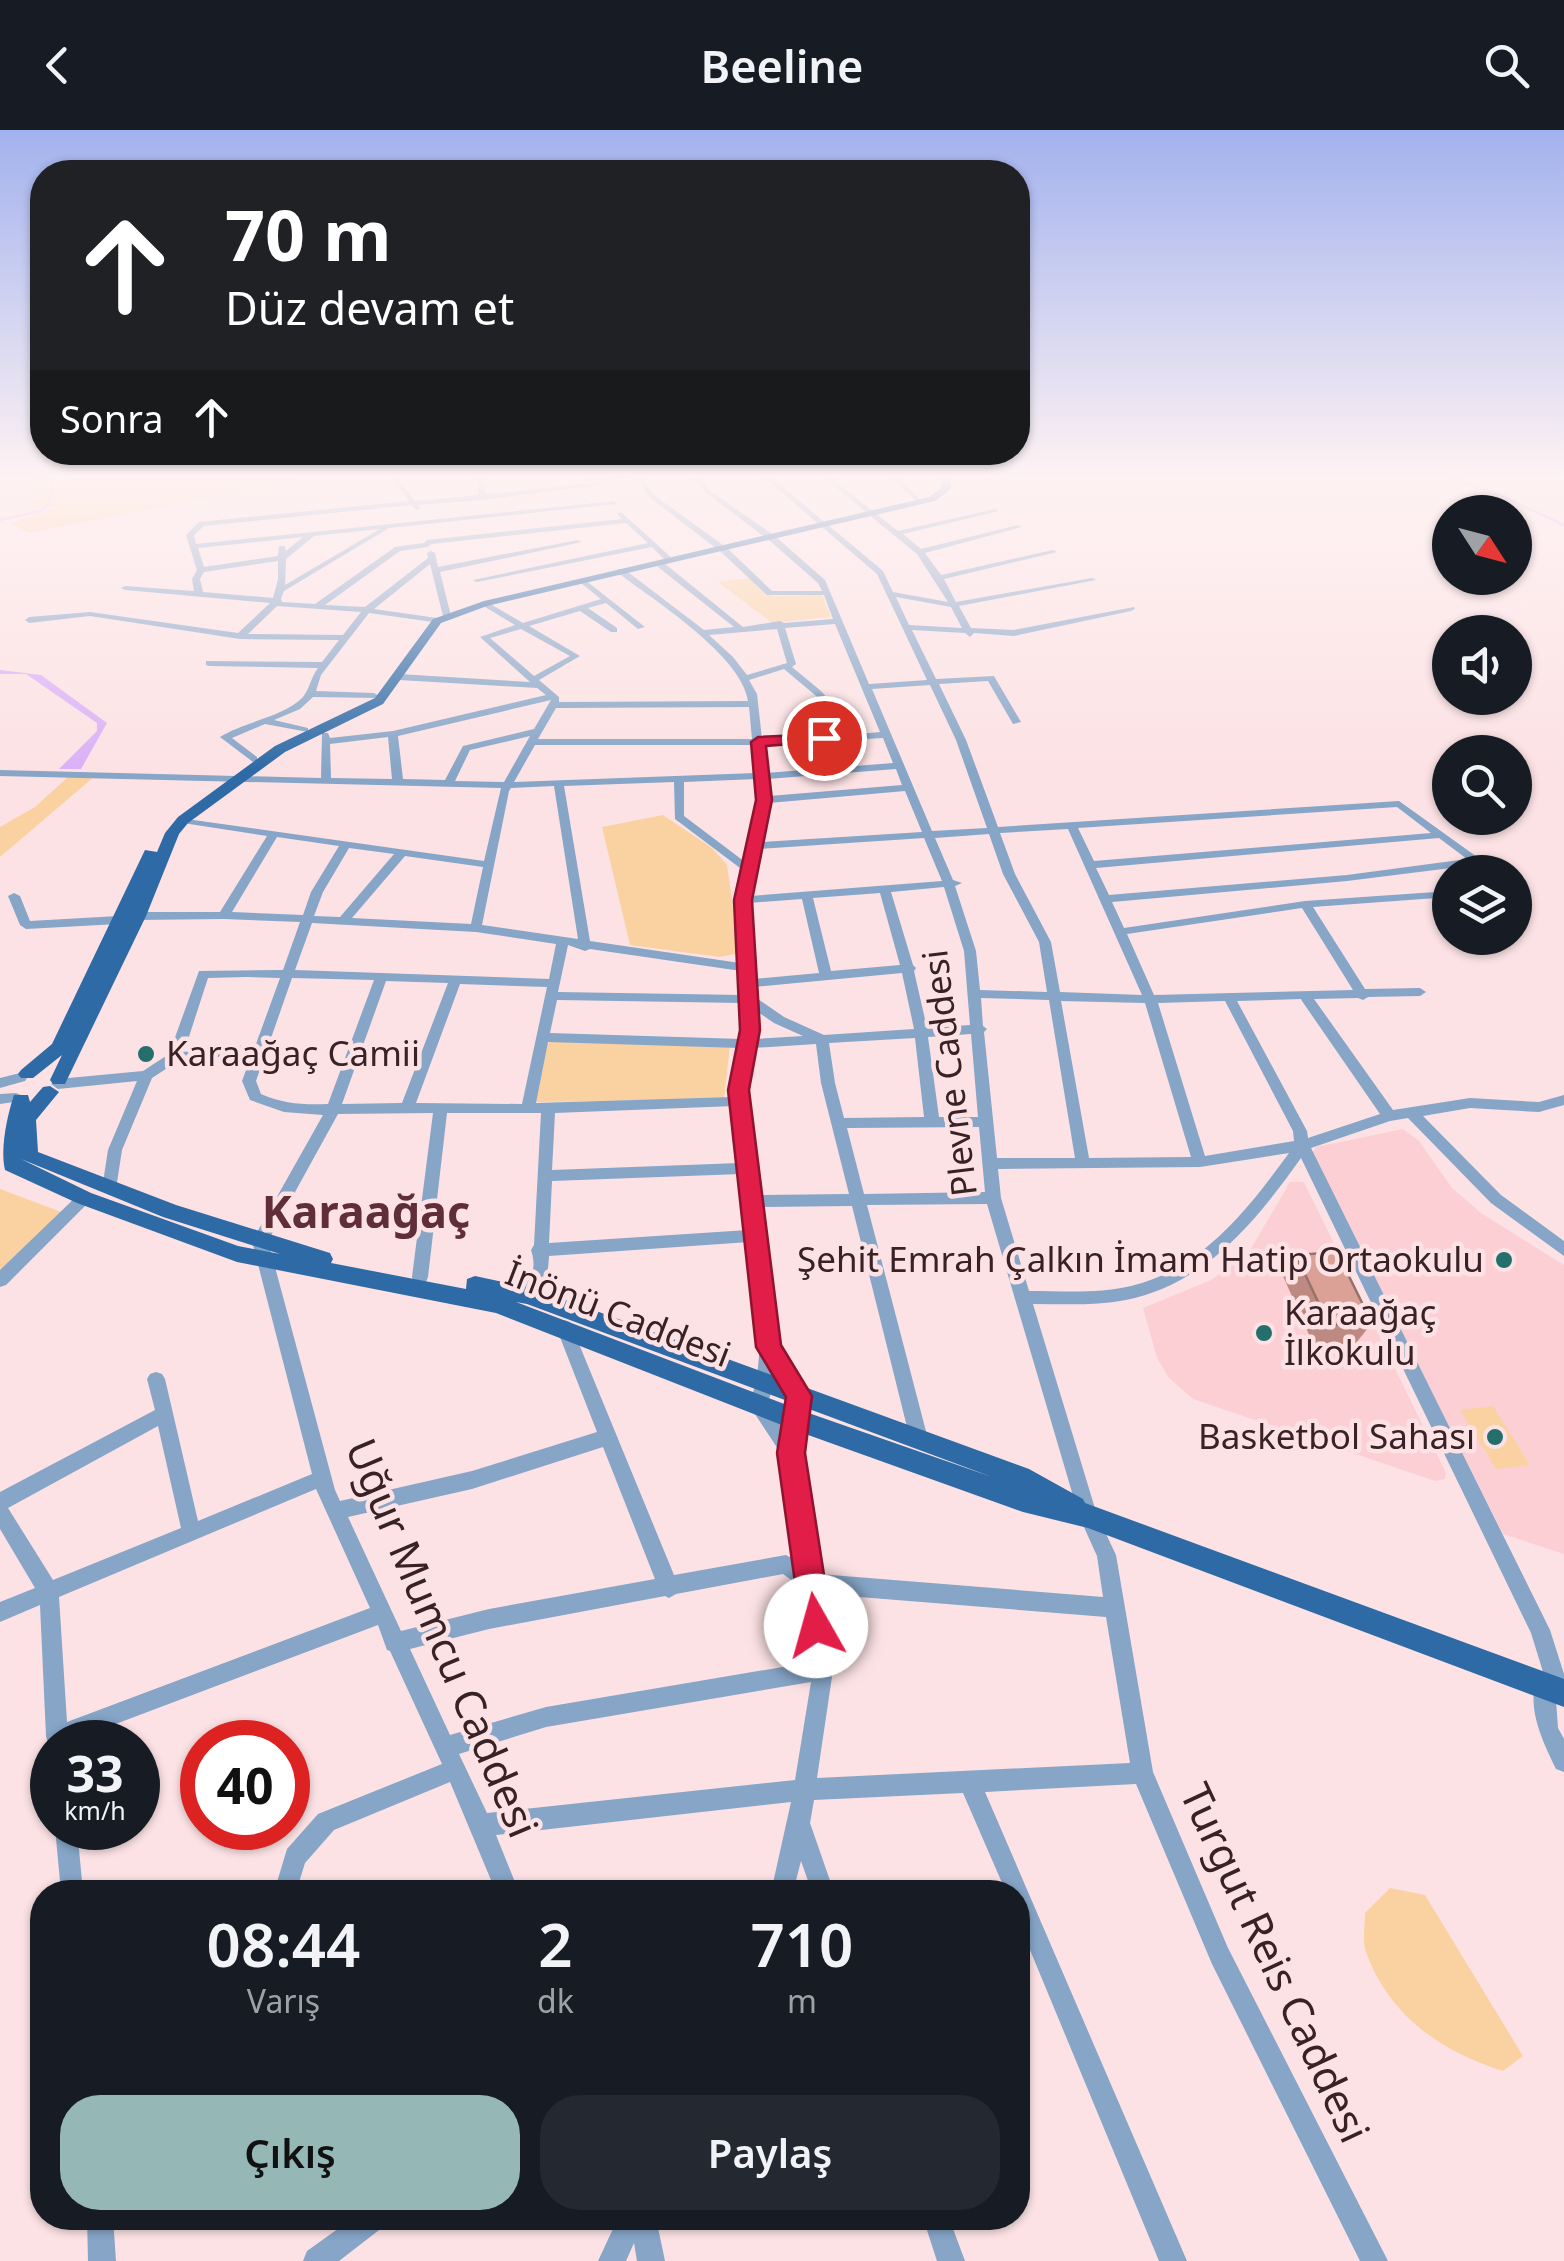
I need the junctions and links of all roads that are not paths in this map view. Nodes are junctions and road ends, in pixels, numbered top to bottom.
1 (199, 572) edge
2 (282, 572) edge
3 (310, 572) edge
4 (365, 572) edge
5 (414, 572) edge
6 (436, 572) edge
7 (473, 572) edge
8 (514, 572) edge
9 (556, 572) edge
10 (619, 572) edge
11 (620, 572) edge
12 (622, 572) edge
13 (676, 572) edge
14 (748, 572) edge
15 (812, 572) edge
16 (879, 572) edge
17 (935, 572) edge
18 (963, 572) edge
19 (939, 578) junction
20 (478, 580) junction
21 (1092, 580) dead end
22 (564, 582) junction
23 (585, 582) junction
24 (125, 588) dead end
25 (283, 588) junction
26 (827, 593) junction
27 (199, 594) junction
28 (890, 594) junction
29 (607, 600) junction
30 (278, 602) junction
31 (487, 602) junction
32 (953, 604) junction
33 (318, 606) junction
34 (582, 608) junction
35 (1131, 609) dead end
36 (367, 610) junction
37 (440, 617) junction
38 (29, 620) dead end
39 (838, 621) junction
40 (780, 624) junction
41 (739, 626) junction
42 (521, 627) junction
43 (641, 627) dead end
44 (908, 628) junction
45 (614, 630) dead end
46 (700, 633) junction
47 (970, 634) junction
48 (240, 636) junction
49 (346, 638) junction
50 (209, 663) dead end
51 (325, 665) junction
52 (788, 668) junction
53 (399, 677) junction
54 (746, 678) junction
55 (932, 682) junction
56 (537, 683) junction
57 (866, 687) junction
58 (311, 694) junction
59 (374, 696) junction
60 (552, 701) junction
61 (753, 704) junction
62 (483, 713) junction
63 (265, 721) junction
64 (1016, 722) dead end
65 (305, 730) junction
66 (538, 731) junction
67 (324, 734) junction
68 (393, 734) junction
69 (886, 734) junction
70 (857, 736) junction
71 (500, 738) junction
72 (532, 742) junction
73 (758, 742) junction
74 (253, 760) junction
75 (899, 766) junction
76 (0, 773) edge
77 (763, 776) junction
78 (235, 777) junction
79 (326, 780) junction
80 (679, 780) junction
81 (398, 784) junction
82 (558, 784) junction
83 (448, 785) junction
84 (508, 786) junction
85 (908, 788) junction
86 (764, 800) junction
87 (182, 820) junction
88 (1072, 826) junction
89 (1432, 828) edge
90 (273, 834) junction
91 (995, 834) junction
92 (927, 835) junction
93 (1441, 835) joint
94 (346, 842) junction
95 (755, 846) junction
96 (402, 852) junction
97 (1469, 855) edge
98 (489, 865) junction
99 (1090, 865) junction
100 (1432, 867) edge
101 (748, 868) junction
102 (953, 884) junction
103 (884, 890) junction
104 (1432, 895) edge
105 (14, 896) dead end
106 (807, 896) junction
107 (1107, 899) junction
108 (743, 900) junction
109 (1305, 904) junction
110 (224, 915) junction
111 (138, 916) junction
112 (118, 920) junction
113 (311, 920) junction
114 (343, 921) junction
115 (476, 928) junction
116 (1120, 932) junction
117 (576, 943) junction
118 (910, 968) junction
119 (291, 972) junction
120 (826, 976) junction
121 (380, 980) junction
122 (456, 980) junction
123 (749, 983) junction
124 (551, 989) junction
125 (1420, 992) dead end
126 (974, 994) junction
127 (1054, 996) junction
128 (1363, 996) junction
129 (1150, 998) junction
130 (1229, 998) junction
131 (1307, 998) junction
132 (980, 1029) junction
133 (924, 1033) junction
134 (543, 1037) junction
135 (822, 1039) junction
136 (748, 1044) junction
137 (262, 1048) junction
138 (175, 1056) junction
139 (146, 1076) junction
140 (0, 1083) edge
141 (56, 1086) junction
142 (17, 1090) edge
143 (1564, 1100) edge
144 (740, 1102) junction
145 (334, 1108) junction
146 (407, 1108) junction
147 (441, 1108) junction
148 (528, 1109) junction
149 (548, 1109) junction
150 (1411, 1112) junction
151 (1389, 1116) junction
152 (932, 1122) junction
153 (985, 1122) junction
154 (838, 1123) junction
155 (1302, 1145) junction
156 (4, 1155) edge
157 (1200, 1162) junction
158 (1083, 1163) junction
159 (989, 1164) junction
160 (750, 1168) junction
161 (543, 1176) junction
162 (109, 1188) junction
163 (84, 1198) junction
164 (994, 1198) junction
165 (754, 1201) junction
166 (859, 1203) junction
167 (758, 1236) junction
168 (539, 1250) junction
169 (1564, 1250) edge
170 (265, 1251) junction
171 (420, 1277) junction
172 (0, 1280) edge
173 (528, 1295) junction
174 (1021, 1298) junction
175 (564, 1327) junction
176 (769, 1347) junction
177 (156, 1380) dead end
178 (766, 1383) junction
179 (799, 1396) junction
180 (758, 1406) junction
181 (164, 1414) junction
182 (798, 1420) junction
183 (608, 1438) junction
184 (919, 1439) junction
185 (791, 1453) junction
186 (323, 1478) junction
187 (0, 1502) edge
188 (335, 1511) junction
189 (0, 1512) edge
190 (1088, 1516) junction
191 (192, 1533) junction
192 (811, 1582) junction
193 (669, 1588) junction
194 (49, 1592) junction
195 (1115, 1608) junction
196 (0, 1612) edge
197 (381, 1614) junction
198 (394, 1642) junction
199 (823, 1670) junction
200 (1556, 1690) edge
201 (57, 1720) edge
202 (107, 1720) edge
203 (444, 1748) junction
204 (1564, 1761) edge
205 (454, 1770) junction
206 (1142, 1774) junction
207 (970, 1783) junction
208 (804, 1790) junction
209 (799, 1824) junction
210 (480, 1825) junction
211 (68, 1850) edge
212 (71, 1880) edge
213 (288, 1880) edge
214 (502, 1880) edge
215 (785, 1880) edge
216 (819, 1880) edge
217 (1011, 1880) edge
218 (1030, 1925) edge
219 (101, 2230) edge
220 (358, 2230) edge
221 (626, 2230) edge
222 (645, 2230) edge
223 (940, 2230) edge
224 (102, 2261) edge
225 (317, 2261) edge
226 (612, 2261) edge
227 (651, 2261) edge
228 (951, 2261) edge
229 (1172, 2261) edge
230 (1374, 2261) edge

1 - 27 street
2 - 25 street
3 - 25 street
4 - 33 street
5 - 36 street
6 - 37 street
7 - 20 street
8 - 20 street
9 - 22 street
10 - 22 main road
11 - 23 main road
12 - 46 street
13 - 41 street
14 - 26 street
15 - 26 street, Plevne Caddesi
16 - 28 street
17 - 19 street
18 - 19 street
19 - 32 street
20 - 31 street
21 - 32 street
22 - 31 main road
23 - 29 street
23 - 31 main road
24 - 27 street
25 - 30 street
26 - 39 street, Plevne Caddesi
27 - 30 street
28 - 32 street
28 - 44 street
29 - 34 street
29 - 43 street
30 - 33 street
30 - 48 street
31 - 37 main road
31 - 42 street
32 - 47 street
33 - 36 street
34 - 42 street
34 - 45 street
35 - 47 street
36 - 37 street
36 - 49 street
37 - 53 main road
37 - 59 main road
38 - 48 street
39 - 40 street
39 - 57 street, Plevne Caddesi
40 - 41 street
40 - 52 street
41 - 46 street
42 - 56 street
42 - 56 street
44 - 47 street
44 - 55 street
46 - 54 street
48 - 49 street
49 - 51 street
50 - 51 street
51 - 58 street
52 - 54 street
52 - 70 street
53 - 56 street
53 - 67 main road
54 - 61 street
55 - 57 street
55 - 64 street
55 - 91 street
56 - 60 street
57 - 69 street, Plevne Caddesi
58 - 59 street
58 - 63 street
59 - 65 main road
60 - 61 street
60 - 62 street
60 - 66 street
61 - 73 street
62 - 68 street
62 - 71 street
63 - 65 street
63 - 74 street
65 - 74 main road
66 - 71 street
66 - 72 street
67 - 68 street
67 - 78 main road
67 - 79 street
68 - 81 street
69 - 70 street
69 - 75 street, Plevne Caddesi
70 - 73 street
71 - 83 street
72 - 73 street
72 - 84 street
73 - 77 street
74 - 78 main road
75 - 77 street
75 - 85 street, Plevne Caddesi
76 - 78 street
77 - 80 street
77 - 86 street
78 - 79 street
78 - 87 main road
78 - 112 main road
79 - 81 street
80 - 82 street
80 - 101 street
81 - 83 street
82 - 84 street
82 - 117 street
83 - 84 street
84 - 98 street
85 - 86 street
85 - 92 street, Plevne Caddesi
86 - 95 street
87 - 90 street
87 - 111 main road
88 - 89 street
88 - 91 street
88 - 99 street
90 - 94 street
90 - 110 street
91 - 92 street
91 - 127 street
92 - 95 street
92 - 102 street, Plevne Caddesi
93 - 97 street
93 - 99 street
94 - 96 street
94 - 113 street
95 - 101 street
96 - 98 street
96 - 114 street
98 - 115 street
99 - 107 street
100 - 107 street
101 - 108 street
102 - 103 street
102 - 126 street, Plevne Caddesi
103 - 106 street
103 - 118 street
104 - 109 street
105 - 112 street
106 - 108 street
106 - 120 street
107 - 116 street
108 - 123 street
109 - 116 street
109 - 128 street
110 - 111 street
110 - 113 street
111 - 141 main road
112 - 142 main road
113 - 114 street
113 - 119 street
114 - 115 street
115 - 117 street
116 - 129 street
117 - 123 street
117 - 124 street
118 - 120 street
118 - 133 street
119 - 121 street
119 - 137 street
119 - 138 street
120 - 123 street
121 - 122 street
121 - 145 street
122 - 124 street
122 - 146 street
123 - 124 street
123 - 135 street
123 - 136 street
124 - 134 street
125 - 128 street
126 - 127 street
126 - 132 street, Plevne Caddesi
127 - 129 street
127 - 158 street
128 - 131 street
129 - 130 street
129 - 157 street
130 - 131 street
130 - 155 street
131 - 151 street
132 - 133 street
132 - 153 street, Plevne Caddesi
133 - 135 street
133 - 152 street
134 - 136 street
134 - 148 street
135 - 136 street
135 - 154 street
136 - 144 street
137 - 138 street
137 - 145 street
138 - 139 street
139 - 141 street
139 - 162 street
140 - 142 street
141 - 142 main road
141 - 162 main road, İnönü Caddesi
142 - 156 main road, İnönü Caddesi
143 - 150 street
144 - 149 street
144 - 160 street
145 - 146 street
145 - 170 street
146 - 147 street
147 - 148 street
147 - 171 street
148 - 149 street
149 - 161 street
150 - 151 street
150 - 169 street
151 - 155 street
152 - 153 street
152 - 154 street
153 - 159 street, Plevne Caddesi
154 - 166 street
155 - 157 street
155 - 174 street
155 - 200 street
156 - 163 main road, İnönü Caddesi
157 - 158 street
158 - 159 street
159 - 164 street, Plevne Caddesi
160 - 161 street
160 - 165 street
161 - 168 street
162 - 170 main road, İnönü Caddesi
163 - 170 main road, İnönü Caddesi
163 - 172 street
164 - 166 street
164 - 174 street, Plevne Caddesi
165 - 166 street
165 - 167 street
166 - 184 street
167 - 168 street
167 - 176 street
168 - 173 street
170 - 171 main road, İnönü Caddesi
170 - 175 main road, İnönü Caddesi
170 - 186 street, Uğur Mumcu Caddesi
171 - 173 main road, İnönü Caddesi
173 - 178 main road, İnönü Caddesi
174 - 190 street, Plevne Caddesi
175 - 180 main road, İnönü Caddesi
175 - 183 street
176 - 178 street
176 - 179 street
177 - 181 street
178 - 179 main road, İnönü Caddesi
178 - 180 street
179 - 182 street
179 - 184 main road, İnönü Caddesi
180 - 182 main road, İnönü Caddesi
180 - 185 street
181 - 187 street
181 - 191 street
182 - 185 street
182 - 190 main road, İnönü Caddesi
183 - 188 street
183 - 193 street
184 - 190 main road, İnönü Caddesi
185 - 192 street
186 - 188 street, Uğur Mumcu Caddesi
186 - 191 street
188 - 197 street, Uğur Mumcu Caddesi
189 - 194 street
190 - 195 street, Turgut Reis Caddesi
190 - 200 main road, İnönü Caddesi
191 - 194 street
192 - 193 street
192 - 195 street
192 - 199 street
193 - 198 street
194 - 196 street
194 - 201 street
195 - 206 street, Turgut Reis Caddesi
197 - 198 street, Uğur Mumcu Caddesi
197 - 202 street
198 - 203 street, Uğur Mumcu Caddesi
199 - 203 street
199 - 208 street
200 - 204 street
203 - 205 street, Uğur Mumcu Caddesi
205 - 210 street, Uğur Mumcu Caddesi
205 - 213 street
206 - 207 street
206 - 230 street, Turgut Reis Caddesi
207 - 208 street
207 - 217 street
208 - 209 street
208 - 210 street
209 - 215 street
209 - 216 street
210 - 214 street, Uğur Mumcu Caddesi
211 - 212 street
218 - 229 street
219 - 224 street
220 - 225 street
221 - 226 street
222 - 227 street
223 - 228 street

